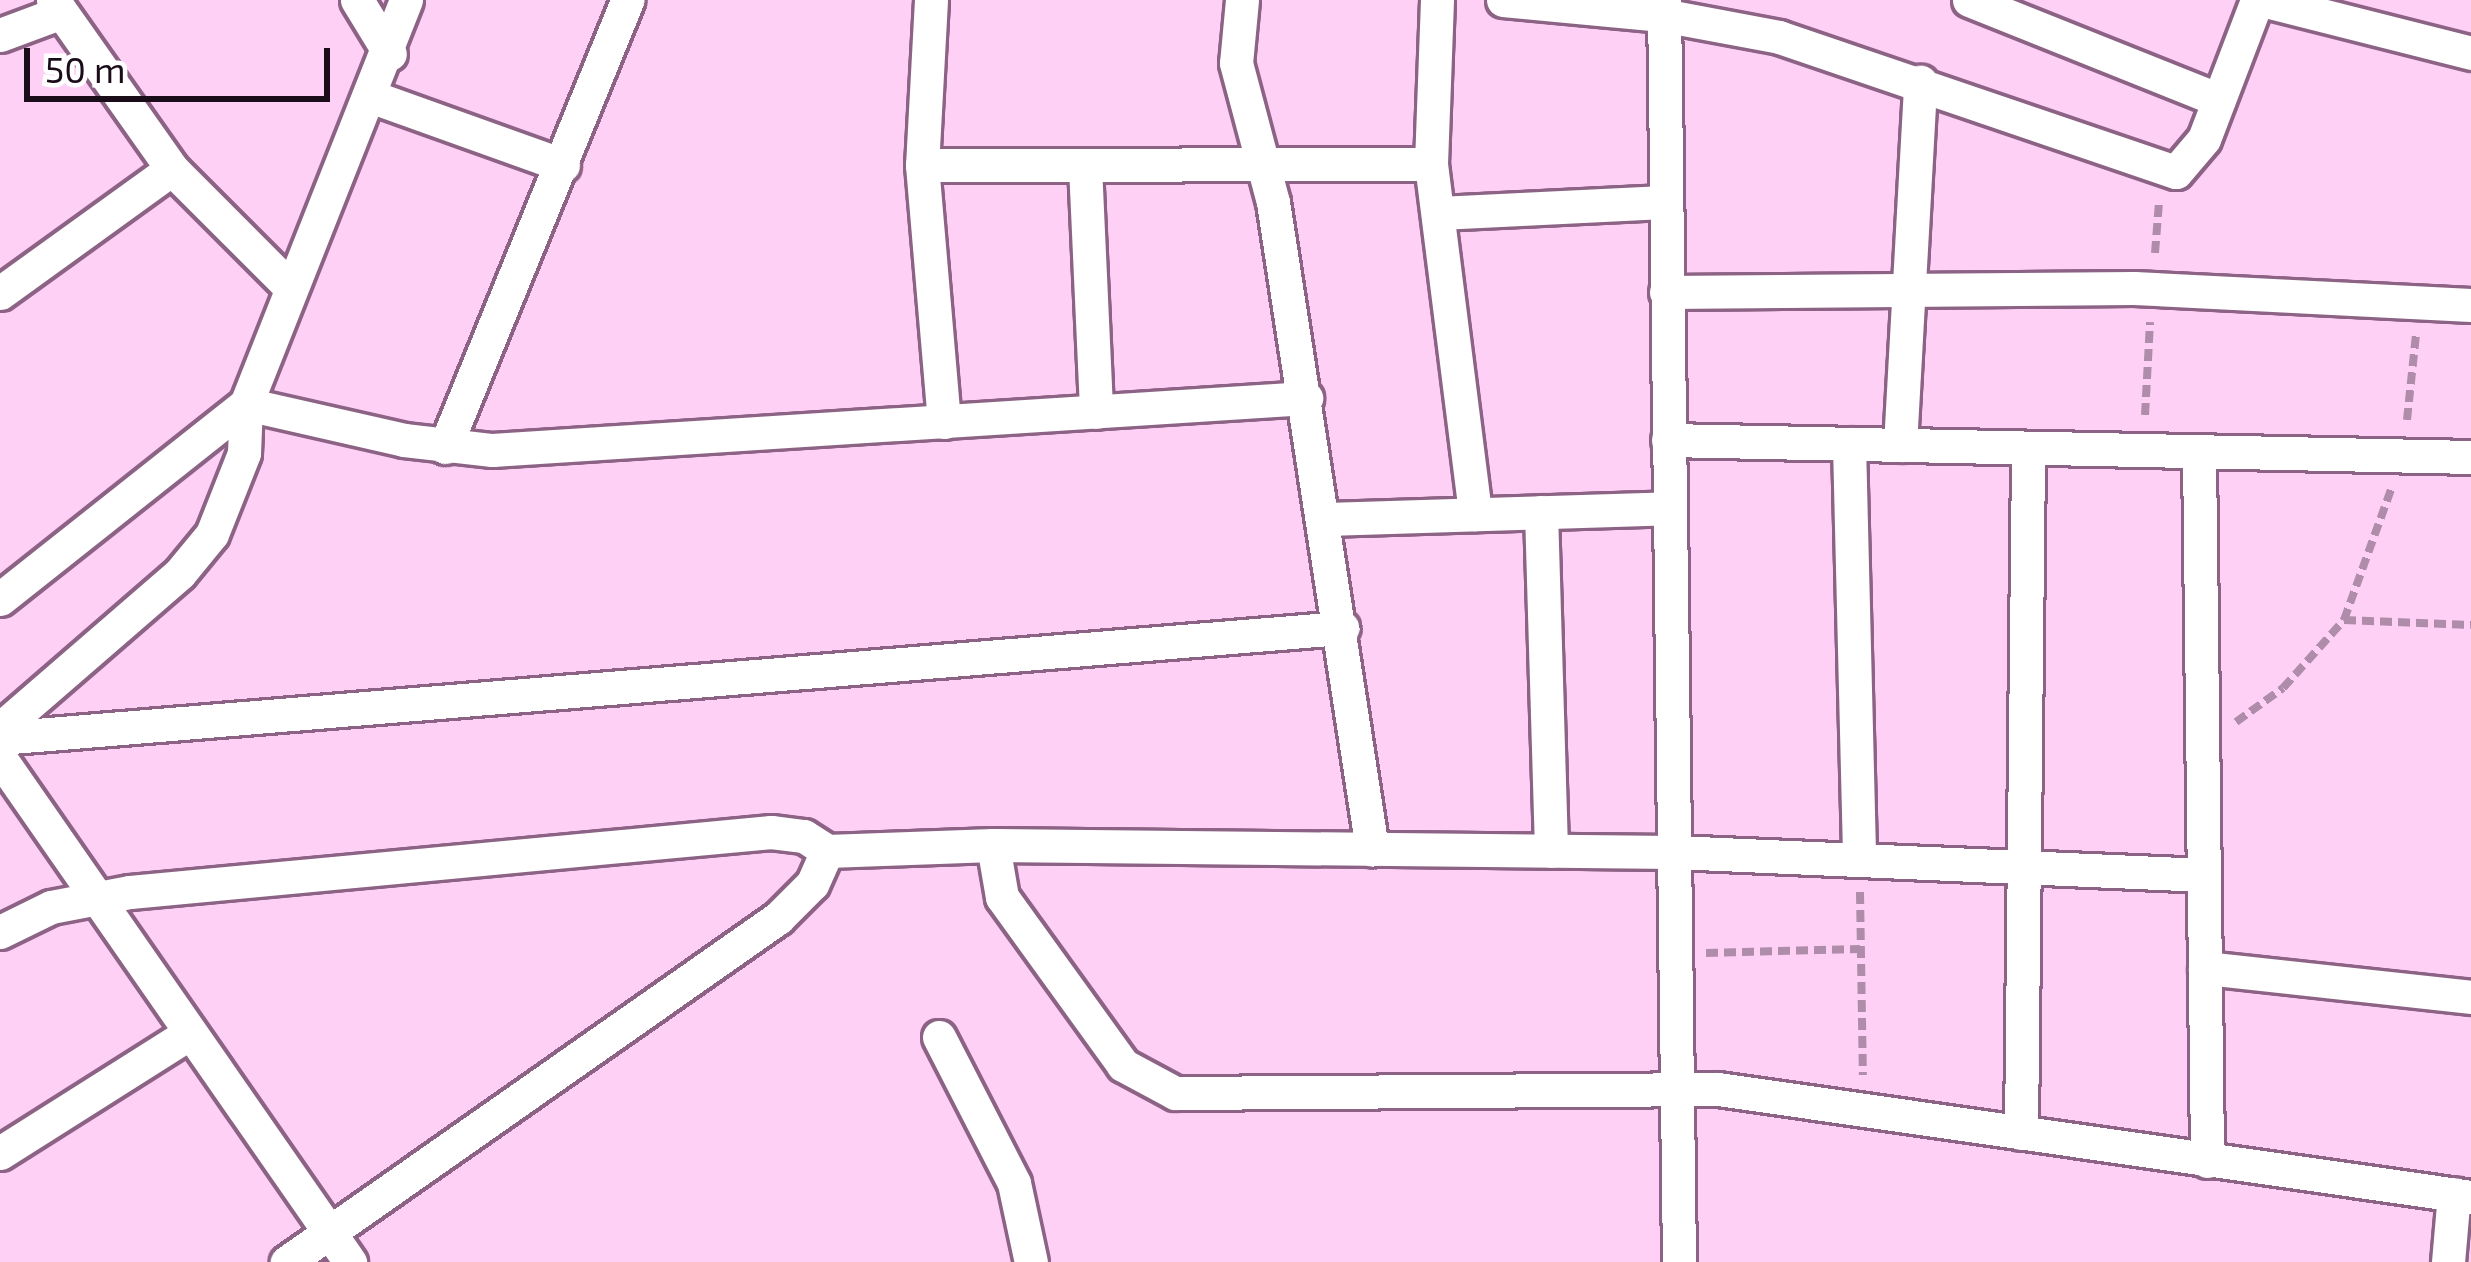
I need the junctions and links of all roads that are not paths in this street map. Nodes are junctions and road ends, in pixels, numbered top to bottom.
1 (357, 0) edge
2 (406, 0) edge
3 (627, 0) edge
4 (931, 0) edge
5 (1242, 0) edge
6 (1436, 0) edge
7 (1504, 0) edge
8 (1969, 0) edge
9 (2260, 0) edge
10 (56, 6) edge
11 (1663, 7) edge
12 (0, 35) edge
13 (2471, 53) edge
14 (389, 54) junction
15 (1920, 82) junction
16 (370, 96) junction
17 (2219, 100) junction
18 (922, 164) junction
19 (1431, 164) junction
20 (563, 165) junction
21 (1085, 166) junction
22 (1266, 168) junction
23 (172, 169) junction
24 (1663, 202) junction
25 (1440, 213) junction
26 (290, 287) junction
27 (1912, 290) junction
28 (0, 292) edge
29 (1666, 292) junction
30 (2471, 305) edge
31 (1306, 398) junction
32 (246, 404) junction
33 (1096, 412) junction
34 (944, 422) junction
35 (1668, 440) junction
36 (1849, 444) junction
37 (1900, 445) junction
38 (445, 447) junction
39 (2028, 448) junction
40 (2199, 451) junction
41 (2471, 458) edge
42 (1670, 508) junction
43 (1541, 512) junction
44 (1474, 514) junction
45 (1327, 519) junction
46 (0, 598) edge
47 (1342, 628) junction
48 (0, 729) edge
49 (0, 738) edge
50 (0, 758) edge
51 (993, 845) junction
52 (1372, 849) junction
53 (827, 851) junction
54 (1551, 851) junction
55 (1675, 852) junction
56 (1859, 860) junction
57 (2024, 867) junction
58 (2204, 875) junction
59 (94, 897) junction
60 (0, 932) edge
61 (2205, 968) junction
62 (2471, 997) edge
63 (190, 1033) junction
64 (939, 1037) dead end
65 (1678, 1088) junction
66 (2021, 1132) junction
67 (0, 1153) edge
68 (2207, 1160) junction
69 (2463, 1196) edge
70 (329, 1232) junction
71 (287, 1262) edge
72 (350, 1262) edge
73 (1031, 1262) edge
74 (1679, 1262) edge
75 (2448, 1262) edge

1 - 14 street
2 - 14 street
3 - 20 street
4 - 18 street
5 - 22 street
6 - 19 street
7 - 11 street
8 - 17 street
9 - 13 street
9 - 17 street
10 - 12 street
10 - 23 street
11 - 15 street
11 - 24 street
14 - 16 street
15 - 17 street
15 - 27 street
16 - 20 street
16 - 26 street
18 - 21 street
18 - 34 street
19 - 22 street
19 - 25 street
20 - 38 street
21 - 22 street
21 - 33 street
22 - 31 street
23 - 26 street
23 - 28 street
24 - 25 street
24 - 29 street
25 - 44 street
26 - 32 street
27 - 29 street
27 - 30 street
27 - 37 street
29 - 35 street
31 - 33 street
31 - 45 street
32 - 38 street
32 - 46 street
32 - 48 street
33 - 34 street
34 - 38 street
35 - 36 street
35 - 42 street
36 - 37 street
36 - 56 street
37 - 39 street
39 - 40 street
39 - 57 street
40 - 41 street
40 - 58 street
42 - 43 street
42 - 55 street
43 - 44 street
43 - 54 street
44 - 45 street
45 - 47 street
47 - 49 street
47 - 52 street
50 - 59 street
51 - 52 street
51 - 53 street
51 - 65 street
52 - 54 street
53 - 59 street
53 - 70 street
54 - 55 street
55 - 56 street
55 - 65 street
56 - 57 street
57 - 58 street
57 - 66 street
58 - 61 street
59 - 60 street
59 - 63 street
61 - 62 street
61 - 68 street
63 - 67 street
63 - 70 street
64 - 73 street
65 - 66 street
65 - 74 street
66 - 68 street
68 - 69 street
69 - 75 street
70 - 71 street
70 - 72 street

